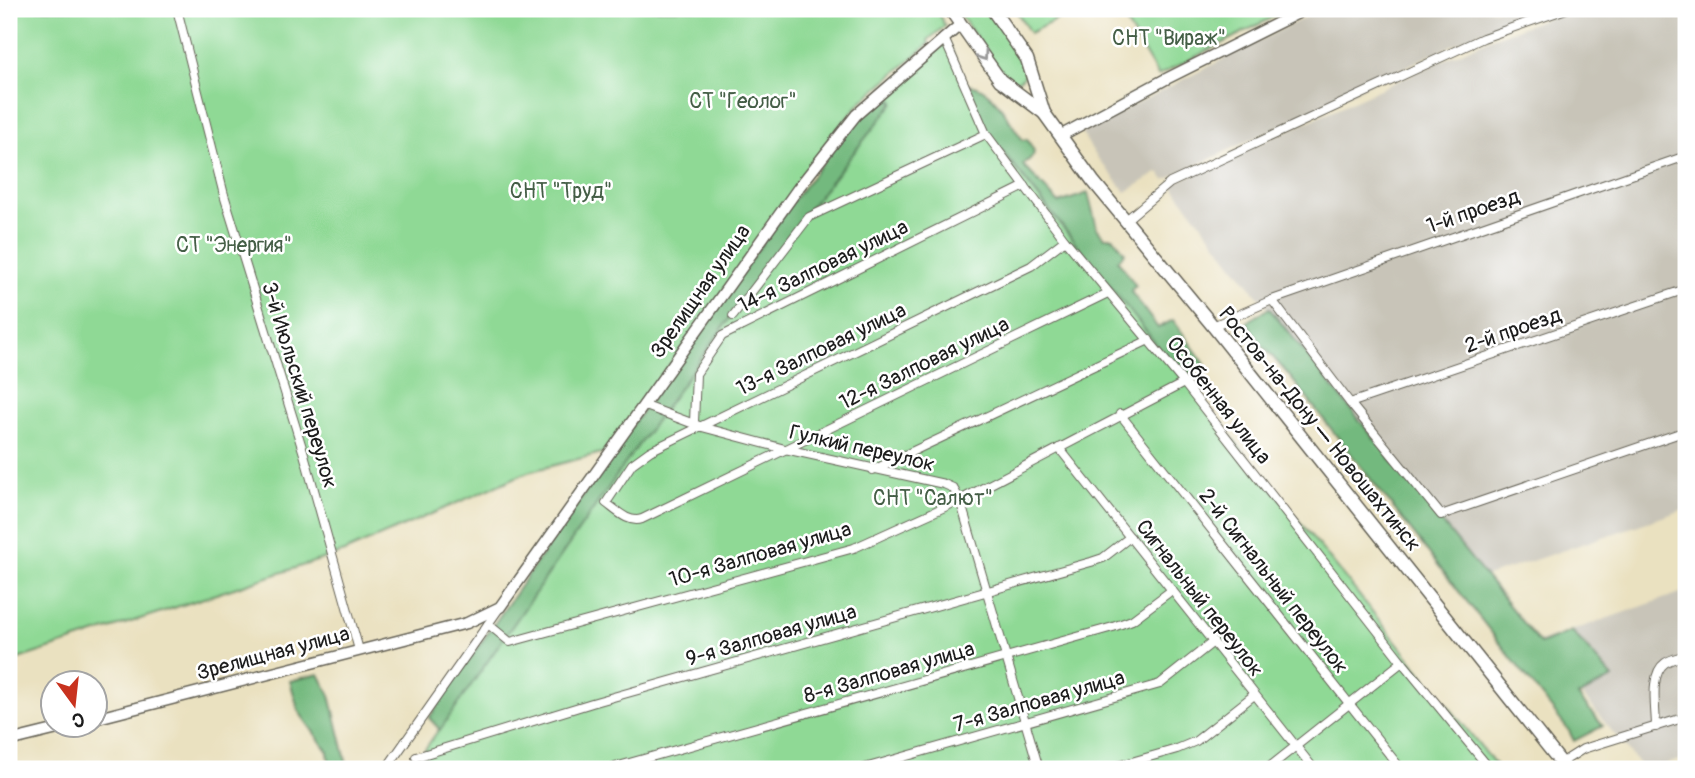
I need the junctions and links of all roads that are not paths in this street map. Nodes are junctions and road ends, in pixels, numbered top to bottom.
1 (177, 9) edge
2 (950, 9) edge
3 (992, 9) edge
4 (1306, 9) edge
5 (1566, 9) edge
6 (961, 24) junction
7 (944, 38) junction
8 (1031, 70) junction
9 (1007, 85) junction
10 (1044, 113) junction
11 (986, 134) junction
12 (1060, 136) junction
13 (1686, 156) edge
14 (1025, 186) junction
15 (1126, 220) junction
16 (1065, 240) junction
17 (1686, 289) edge
18 (1108, 293) junction
19 (1272, 300) junction
20 (733, 316) dead end
21 (1213, 326) junction
22 (1149, 340) junction
23 (1184, 383) junction
24 (1350, 403) junction
25 (643, 405) junction
26 (1120, 414) junction
27 (698, 425) junction
28 (1686, 431) edge
29 (1059, 448) junction
30 (785, 449) junction
31 (873, 470) junction
32 (960, 500) junction
33 (606, 503) joint
34 (1130, 537) junction
35 (1172, 590) junction
36 (986, 592) junction
37 (500, 607) junction
38 (488, 624) junction
39 (1213, 642) junction
40 (359, 650) junction
41 (1686, 654) edge
42 (1006, 657) junction
43 (1402, 662) junction
44 (1254, 695) junction
45 (1349, 705) junction
46 (108, 715) edge
47 (1686, 717) edge
48 (1025, 723) junction
49 (1656, 727) junction
50 (38, 734) edge
51 (9, 741) edge
52 (1295, 747) junction
53 (416, 757) dead end
54 (1563, 766) edge
55 (386, 769) edge
56 (608, 769) edge
57 (861, 769) edge
58 (1039, 769) edge
59 (1107, 769) edge
60 (1267, 769) edge
61 (1314, 769) edge
62 (1401, 769) edge
63 (1490, 769) edge

1 - 40 street, 3-й Июльский переулок
2 - 6 main road
3 - 8 main road
4 - 12 street
5 - 15 street
6 - 7 street, Зрелищная улица
6 -> 9 main road
7 - 11 street, Особенная улица
7 - 25 street, Зрелищная улица
8 - 9 main road
8 - 10 main road
9 - 10 main road
10 - 12 main road, Ростов-на-Дону — Новошахтинск
11 - 14 street, Особенная улица
11 - 20 street
12 - 15 main road, Ростов-на-Дону — Новошахтинск
13 - 19 street, 1-й проезд
14 - 16 street, Особенная улица
14 - 27 street, 14-я Залповая улица
15 - 21 main road, Ростов-на-Дону — Новошахтинск
16 - 18 street, Особенная улица
16 - 27 street, 13-я Залповая улица
17 - 24 street, 2-й проезд
18 - 22 street, Особенная улица
18 - 30 street, 12-я Залповая улица
19 - 21 street, 1-й проезд
19 - 24 street
21 - 54 main road, Ростов-на-Дону — Новошахтинск
22 - 23 street, Особенная улица
22 - 31 street
23 - 26 street, 10-я Залповая улица
23 - 43 street, Особенная улица
24 - 28 street
25 - 27 street, Гулкий переулок
25 - 37 street, Зрелищная улица
26 - 29 street, 10-я Залповая улица
26 - 45 street, 2-й Сигнальный переулок
27 - 30 street, Гулкий переулок
27 - 33 street, 13-я Залповая улица
29 - 32 street, 10-я Залповая улица
29 - 34 street, Сигнальный переулок
30 - 31 street, Гулкий переулок
30 - 33 street, 12-я Залповая улица
31 - 32 street, Гулкий переулок
32 - 36 street
32 - 38 street, 10-я Залповая улица
34 - 35 street, Сигнальный переулок
34 - 36 street, 9-я Залповая улица
35 - 39 street, Сигнальный переулок
35 - 42 street, 8-я Залповая улица
36 - 42 street
36 - 53 street, 9-я Залповая улица
37 - 38 street, Зрелищная улица
37 - 40 street, Зрелищная улица
38 - 55 street, Зрелищная улица
39 - 44 street, Сигнальный переулок
39 - 48 street, 7-я Залповая улица
40 - 46 street, Зрелищная улица
41 - 49 street
42 - 48 street
42 - 56 street, 8-я Залповая улица
43 - 45 street
43 - 63 street, Особенная улица
44 - 52 street, Сигнальный переулок
44 - 59 street
45 - 52 street
45 - 62 street, 2-й Сигнальный переулок
47 - 49 street
48 - 57 street, 7-я Залповая улица
48 - 58 street
49 - 54 street
50 - 51 street
52 - 60 street
52 - 61 street, Сигнальный переулок

